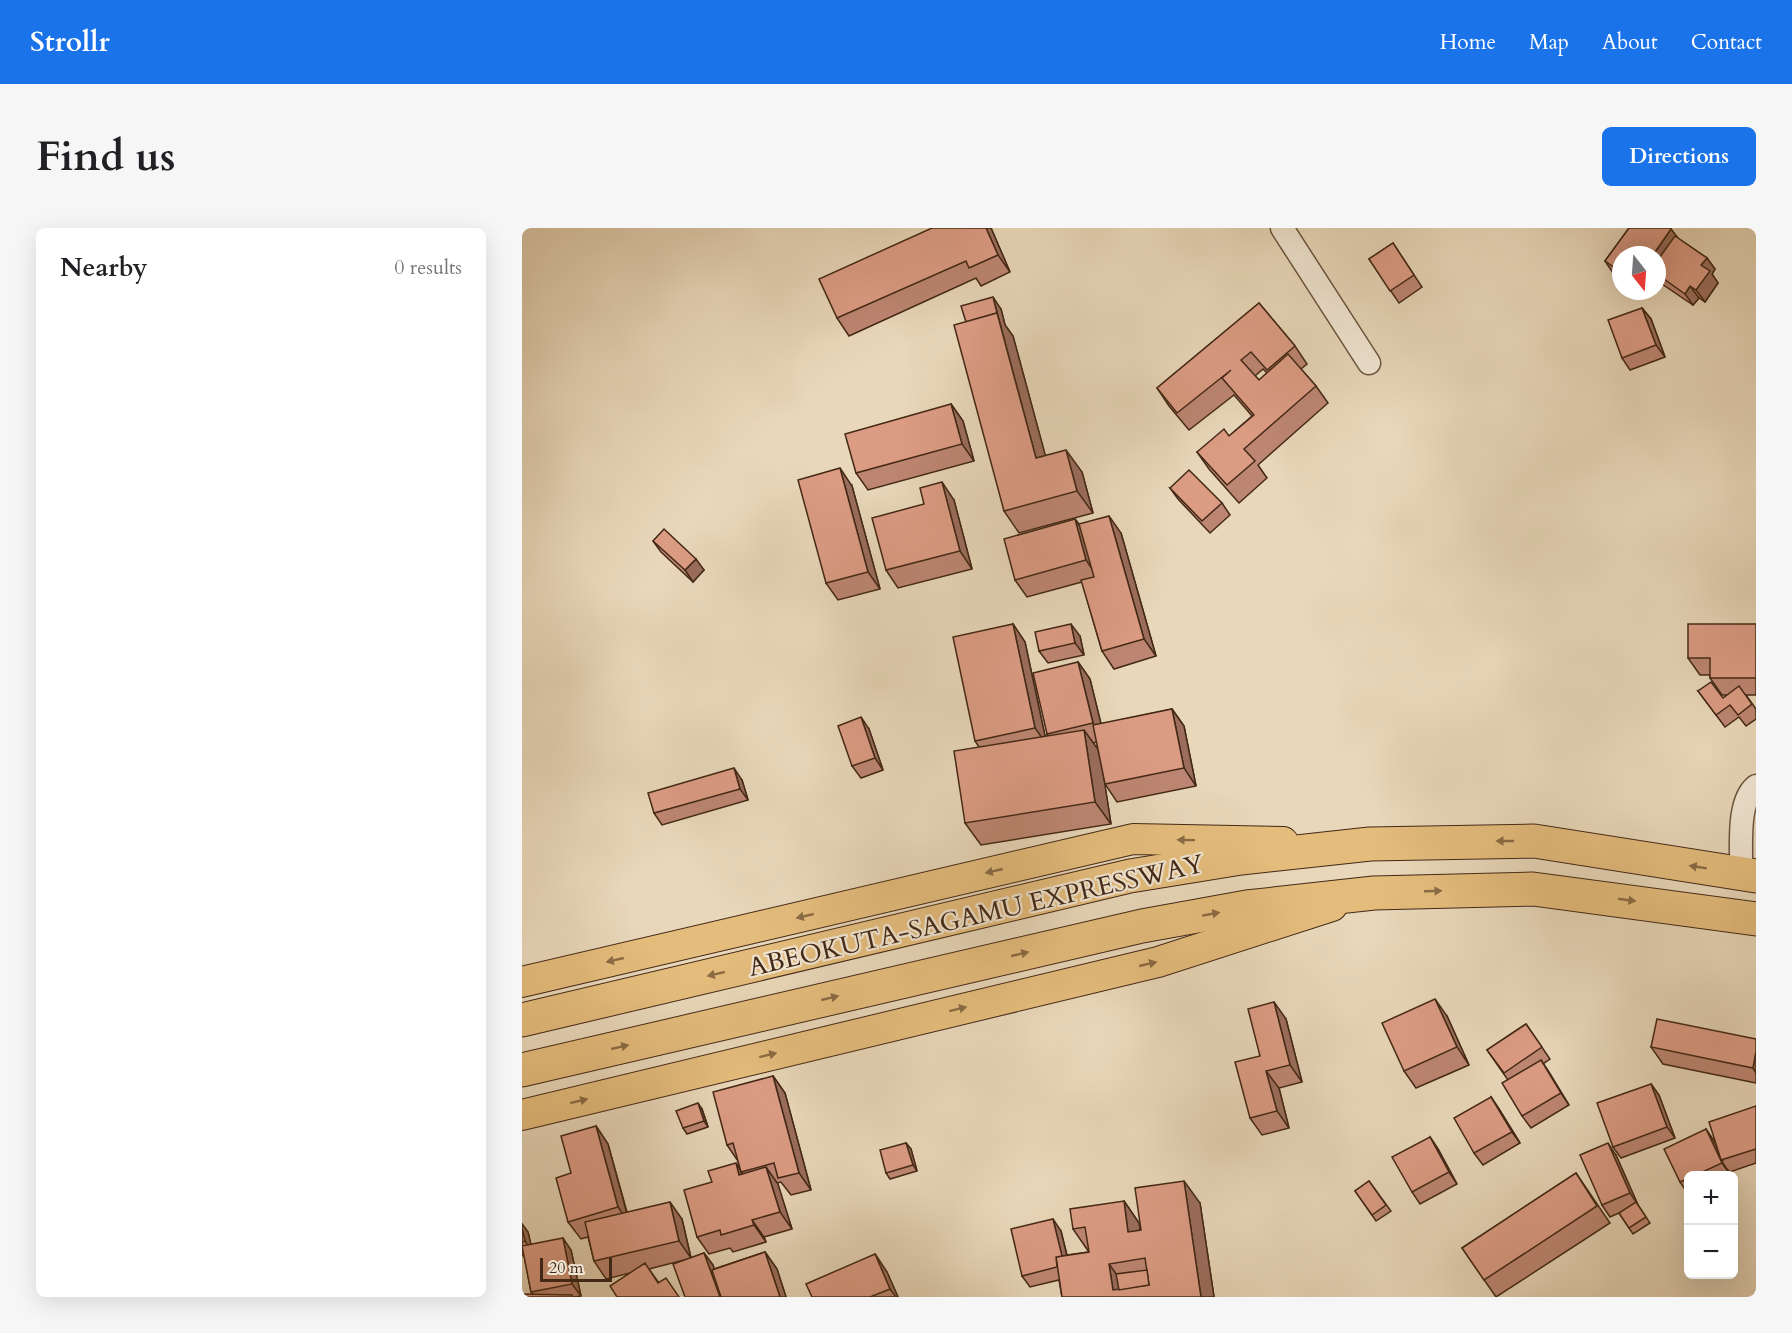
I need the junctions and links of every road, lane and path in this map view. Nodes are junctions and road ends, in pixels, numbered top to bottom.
1 (1282, 228) edge
2 (1368, 363) dead end
3 (1756, 786) edge
4 (1370, 844) junction
5 (1749, 875) edge
6 (1374, 892) junction
7 (1756, 919) edge
8 (522, 982) edge
9 (522, 1020) edge
10 (522, 1070) edge
11 (522, 1115) edge

1 - 2 lane
3 - 5 lane
5 -> 4 highway, ABEOKUTA-SAGAMU EXPRESSWAY
4 -> 8 main road
4 -> 9 highway, ABEOKUTA-SAGAMU EXPRESSWAY
6 -> 7 highway, ABEOKUTA-SAGAMU EXPRESSWAY
10 -> 6 highway, ABEOKUTA-SAGAMU EXPRESSWAY
11 -> 6 main road

